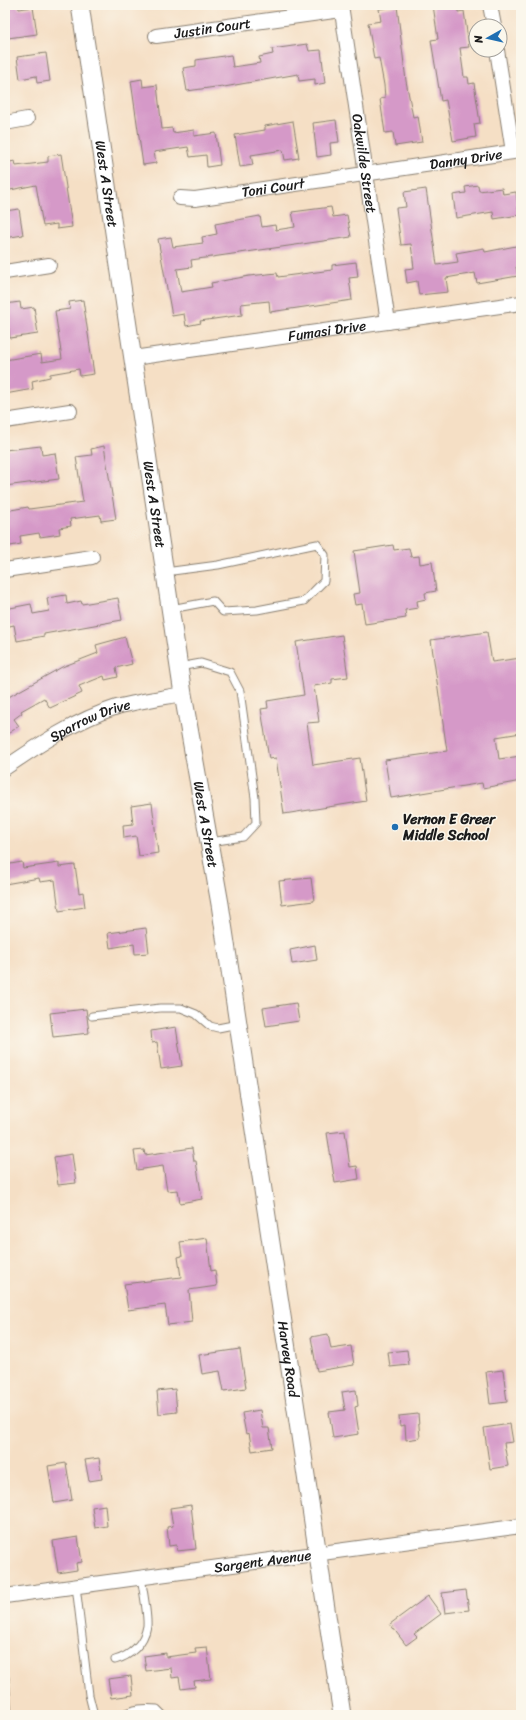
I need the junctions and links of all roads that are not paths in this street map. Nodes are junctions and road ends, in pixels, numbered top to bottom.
1 (80, 5) edge
2 (490, 5) edge
3 (341, 8) edge
4 (492, 18) edge
5 (156, 36) dead end
6 (498, 58) edge
7 (27, 119) dead end
8 (5, 123) edge
9 (366, 173) junction
10 (180, 198) dead end
11 (49, 265) dead end
12 (5, 272) edge
13 (521, 303) edge
14 (388, 322) junction
15 (133, 358) junction
16 (70, 411) dead end
17 (5, 421) edge
18 (92, 557) dead end
19 (5, 570) edge
20 (165, 572) junction
21 (170, 609) junction
22 (179, 667) junction
23 (183, 694) junction
24 (5, 768) edge
25 (210, 842) junction
26 (235, 1002) joint
27 (92, 1016) dead end
28 (238, 1024) junction
29 (521, 1526) edge
30 (318, 1553) junction
31 (141, 1577) junction
32 (76, 1586) junction
33 (5, 1596) edge
34 (115, 1660) dead end
35 (5, 1678) edge
36 (8, 1715) edge
37 (94, 1715) edge
38 (123, 1715) edge
39 (163, 1715) edge
40 (342, 1715) edge

1 - 15 street, West A Street
2 - 4 street
3 - 5 street, Justin Court
3 - 9 street, Oakwilde Street
6 - 9 street, Danny Drive
7 - 8 street
9 - 10 street, Toni Court
9 - 14 street, Oakwilde Street
11 - 12 street
13 - 14 street, Fumasi Drive
14 - 15 street, Fumasi Drive
15 - 20 street, West A Street
16 - 17 street
18 - 19 street
20 - 21 street, West A Street
20 - 21 lane
21 - 22 street, West A Street
22 - 23 street, West A Street
22 - 25 lane
23 - 24 street, Sparrow Drive
23 - 25 street, West A Street
25 - 26 street, West A Street
26 - 28 street, Harvey Road
27 - 28 lane
28 - 30 street, Harvey Road
29 - 30 street, Sargent Avenue
30 - 31 street, Sargent Avenue
30 - 40 street, Harvey Road
31 - 32 street, Sargent Avenue
31 - 34 lane
32 - 33 street, Sargent Avenue
32 - 37 lane
35 - 36 lane
38 - 39 lane

